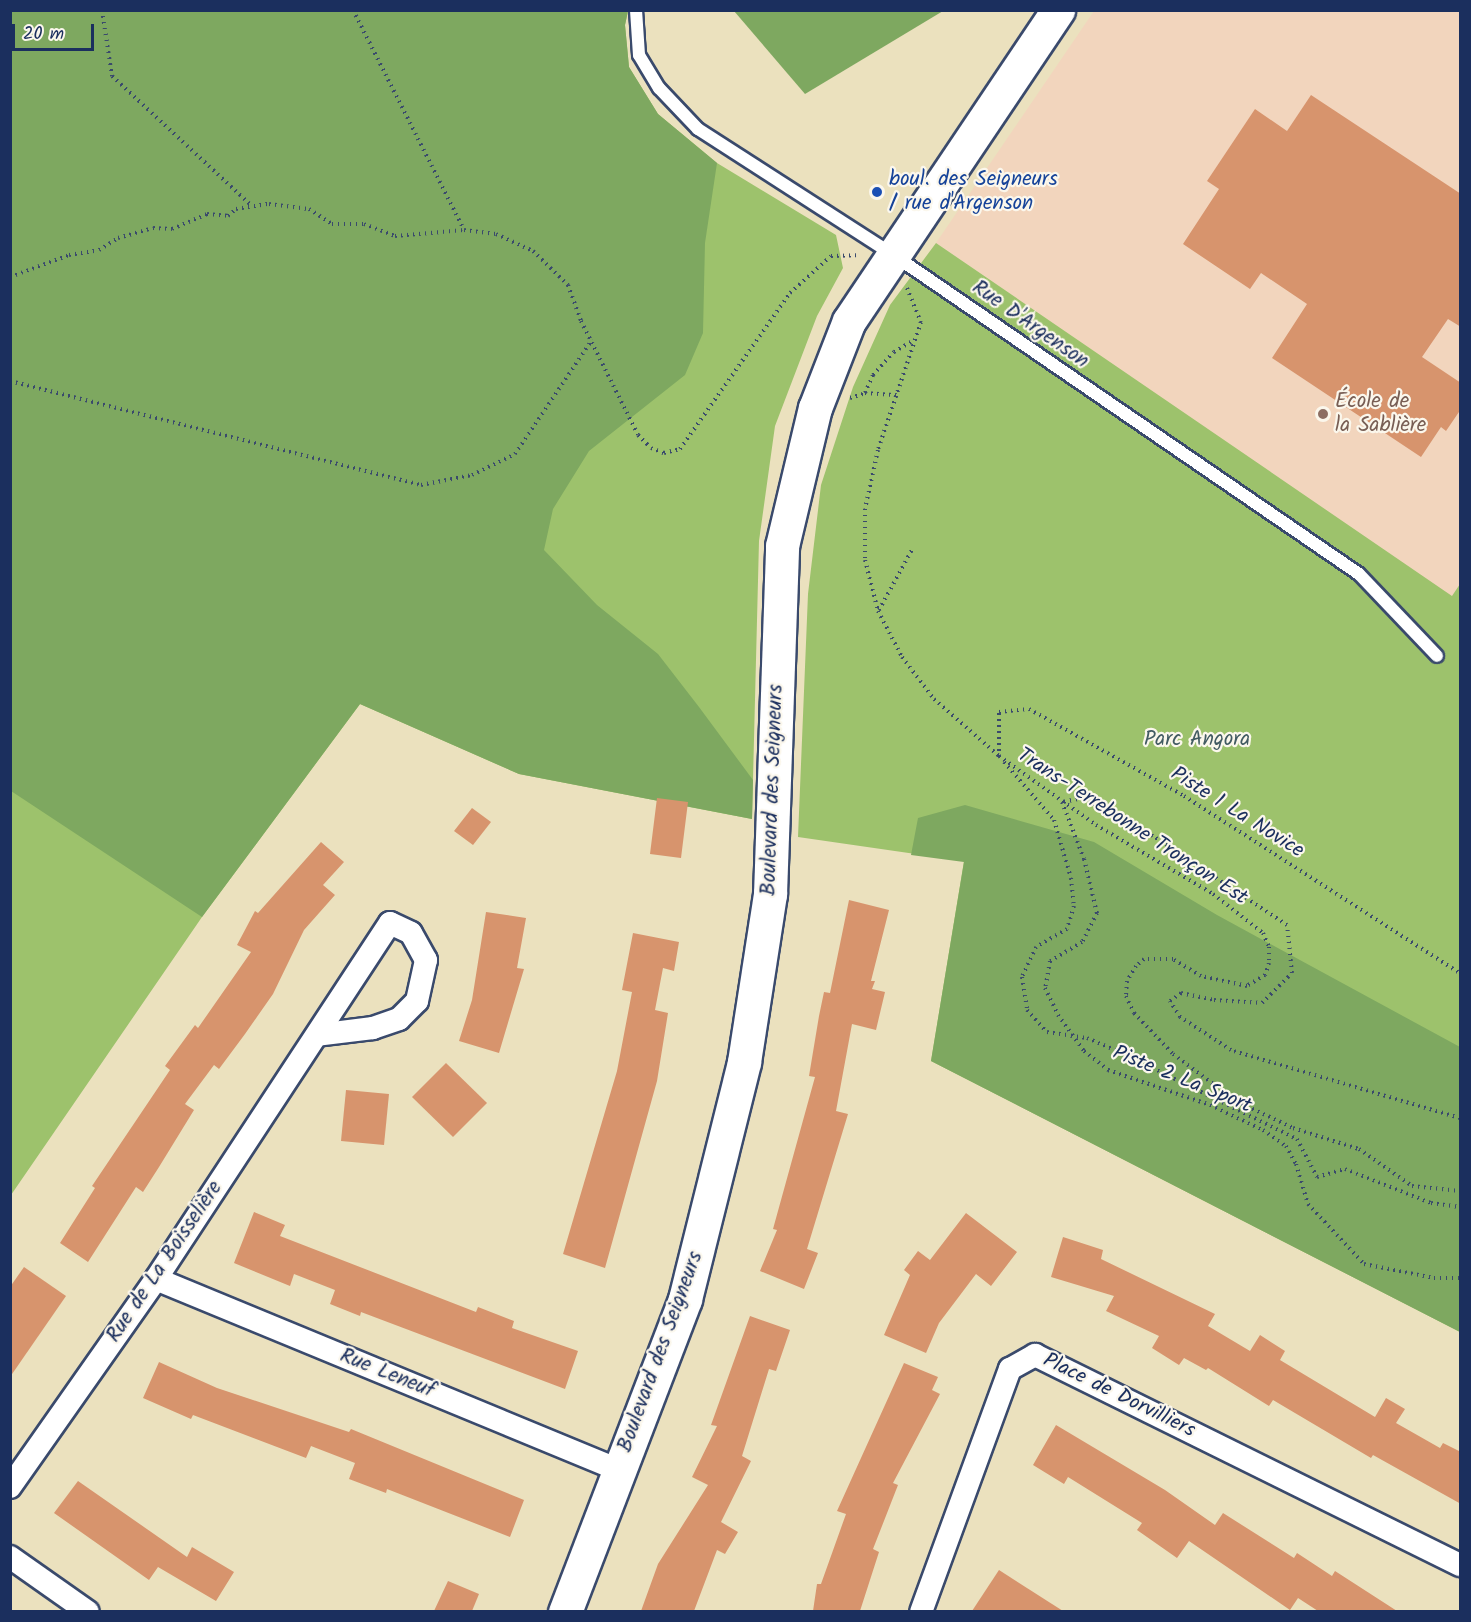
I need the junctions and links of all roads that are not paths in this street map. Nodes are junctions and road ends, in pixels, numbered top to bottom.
1 (636, 10) edge
2 (1058, 10) edge
3 (892, 254) junction
4 (1437, 656) dead end
5 (316, 1035) junction
6 (156, 1278) junction
7 (619, 1470) junction
8 (10, 1487) edge
9 (10, 1557) edge
10 (1461, 1565) edge
11 (88, 1611) edge
12 (565, 1611) edge
13 (921, 1611) edge

1 - 3 lane, Rue D'Argenson
2 - 3 street, Boulevard des Seigneurs
3 - 4 lane, Rue D'Argenson
3 - 7 street, Boulevard des Seigneurs
5 - 5 street, Rue de La Boisselière
5 - 6 street, Rue de La Boisselière
6 - 7 street, Rue Leneuf
6 - 8 street, Rue de La Boisselière
7 - 12 street, Boulevard des Seigneurs
9 - 11 street
10 - 13 street, Place de Dorvilliers

